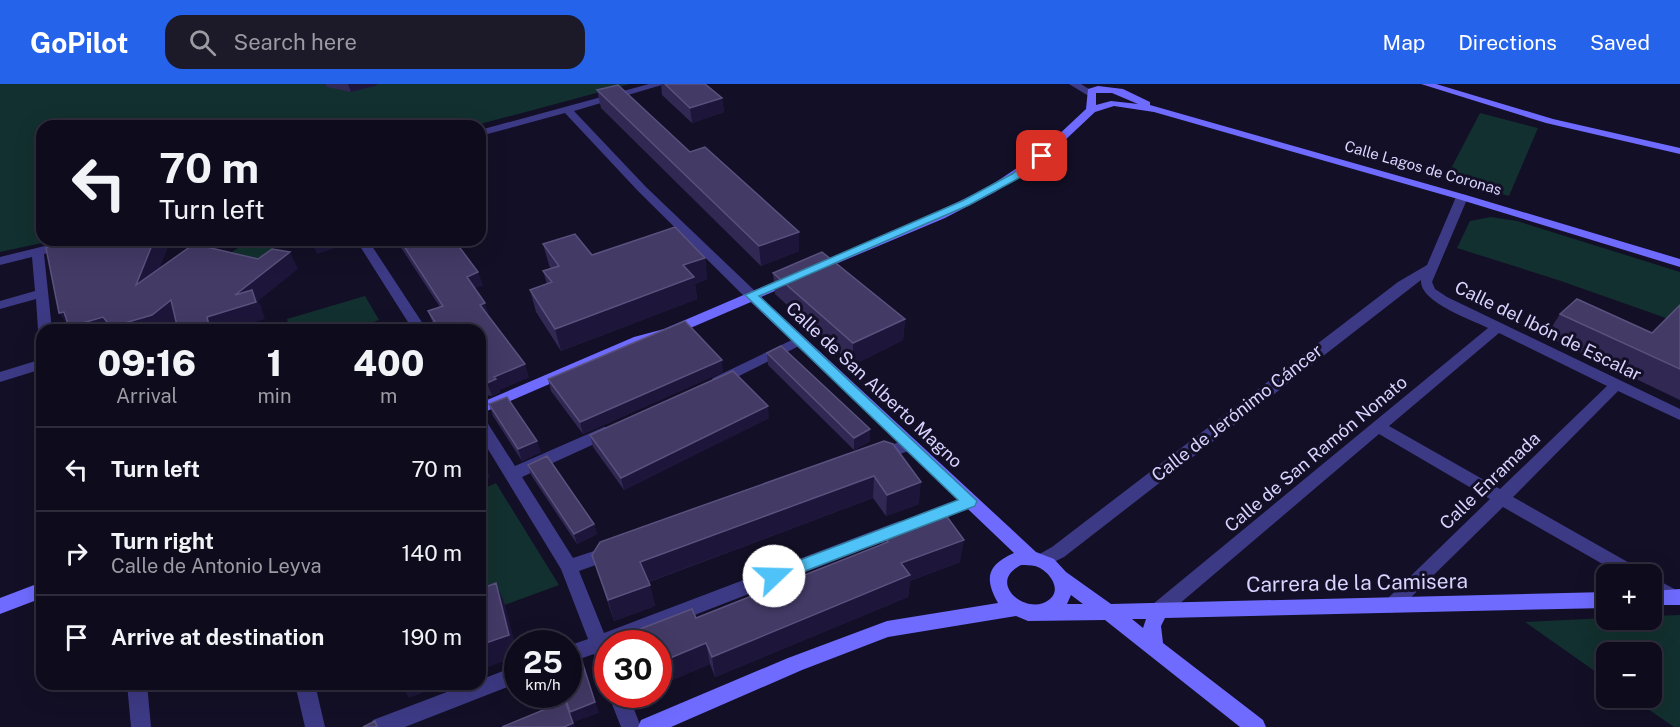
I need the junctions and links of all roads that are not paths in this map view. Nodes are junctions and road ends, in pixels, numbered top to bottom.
1 (660, 84) edge
2 (1074, 84) edge
3 (1426, 84) edge
4 (1457, 84) edge
5 (1106, 86) edge
6 (1130, 90) edge
7 (1091, 91) edge
8 (1114, 104) junction
9 (567, 109) junction
10 (1155, 109) junction
11 (1091, 110) junction
12 (486, 131) edge
13 (1680, 141) edge
14 (1680, 151) edge
15 (1462, 196) junction
16 (61, 246) edge
17 (366, 246) edge
18 (38, 252) junction
19 (0, 261) edge
20 (1680, 263) edge
21 (1432, 267) junction
22 (41, 293) junction
23 (751, 295) junction
24 (0, 305) edge
25 (44, 324) edge
26 (416, 324) edge
27 (1497, 327) junction
28 (798, 341) junction
29 (36, 366) edge
30 (0, 377) edge
31 (1617, 384) junction
32 (704, 387) edge
33 (486, 406) edge
34 (1680, 415) edge
35 (618, 426) edge
36 (1378, 427) junction
37 (486, 433) edge
38 (908, 445) junction
39 (864, 461) edge
40 (511, 475) junction
41 (1501, 498) junction
42 (970, 501) junction
43 (624, 548) edge
44 (1036, 560) junction
45 (1616, 564) edge
46 (569, 567) junction
47 (1061, 578) junction
48 (1662, 590) edge
49 (36, 592) edge
50 (1677, 598) edge
51 (1596, 600) edge
52 (1392, 605) junction
53 (0, 606) edge
54 (1016, 608) junction
55 (1159, 610) junction
56 (1044, 612) junction
57 (1109, 612) junction
58 (594, 630) edge
59 (633, 630) edge
60 (1154, 647) junction
61 (504, 679) edge
62 (486, 686) edge
63 (138, 690) edge
64 (306, 690) edge
65 (476, 690) edge
66 (624, 708) edge
67 (141, 727) edge
68 (315, 727) edge
69 (380, 727) edge
70 (631, 727) edge
71 (648, 727) edge
72 (1256, 727) edge

1 - 9 street
2 - 7 street
3 - 14 street
4 - 13 street
5 - 6 street, Calle Lagos de Coronas
5 - 7 street
6 - 8 street
6 - 10 street, Calle Lagos de Coronas
7 - 8 street
7 - 11 street
8 - 10 street, Calle Lagos de Coronas
8 - 11 street
9 - 12 street
9 - 23 street, Calle de San Alberto Magno
10 - 15 street, Calle Lagos de Coronas
11 - 23 street
15 - 20 street, Calle Lagos de Coronas
15 - 21 street, Calle del Ibón de Escalar
16 - 18 street
17 - 26 street
18 - 19 street
18 - 22 street
21 - 27 street, Calle del Ibón de Escalar
21 - 44 street, Calle de Jerónimo Cáncer
22 - 24 street
22 - 25 street
23 - 28 street, Calle de San Alberto Magno
23 - 33 street
27 - 31 street, Calle del Ibón de Escalar
27 - 36 street, Calle de San Ramón Nonato
28 - 32 street
28 - 38 street, Calle de San Alberto Magno
29 - 30 street
31 - 34 street, Calle del Ibón de Escalar
31 - 41 street, Calle Enramada
35 - 40 street
36 - 41 street
36 - 55 street, Calle de San Ramón Nonato
37 - 40 street
38 - 39 street
38 - 42 street, Calle de San Alberto Magno
40 - 46 street
41 - 45 street
41 - 52 street, Calle Enramada
42 - 44 street, Calle de San Alberto Magno
42 - 59 street
43 - 46 street
44 - 47 street
44 - 54 street
46 - 58 street
47 - 56 street
47 - 57 street
48 - 50 street
49 - 53 street
51 - 52 street, Carrera de la Camisera
52 - 55 street, Carrera de la Camisera
54 - 56 street
54 - 71 street
55 - 57 street, Carrera de la Camisera
55 - 60 street
56 - 57 street, Carrera de la Camisera
57 - 60 street
60 - 72 street
61 - 62 street
63 - 67 street
64 - 68 street
65 - 69 street
66 - 70 street

